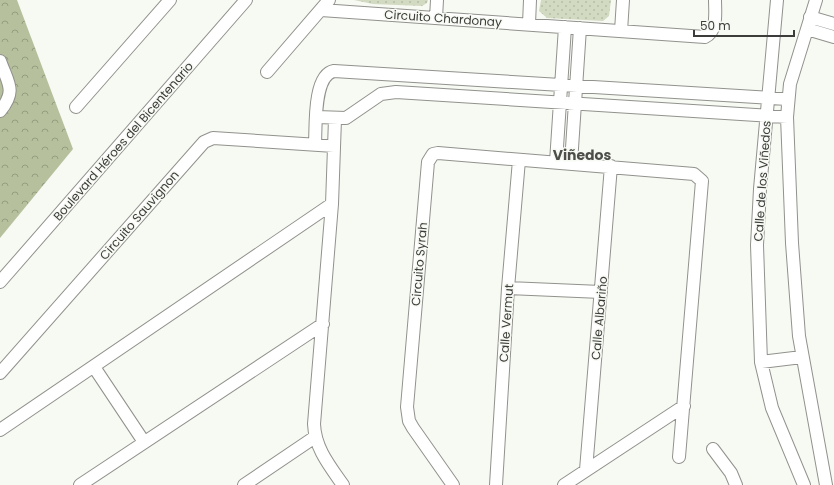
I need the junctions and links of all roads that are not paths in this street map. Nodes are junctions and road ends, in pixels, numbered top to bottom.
1 (170, 0) edge
2 (246, 0) edge
3 (329, 0) edge
4 (437, 0) edge
5 (530, 0) edge
6 (623, 0) edge
7 (715, 0) edge
8 (777, 0) edge
9 (816, 0) edge
10 (321, 10) junction
11 (810, 17) junction
12 (436, 18) junction
13 (529, 24) junction
14 (834, 24) edge
15 (565, 27) junction
16 (580, 28) junction
17 (807, 29) junction
18 (621, 31) junction
19 (834, 37) edge
20 (0, 60) edge
21 (267, 72) dead end
22 (561, 85) junction
23 (575, 86) junction
24 (769, 97) junction
25 (787, 99) junction
26 (559, 102) junction
27 (574, 103) junction
28 (76, 107) dead end
29 (0, 111) edge
30 (317, 117) junction
31 (767, 117) junction
32 (786, 117) junction
33 (335, 119) junction
34 (315, 144) junction
35 (334, 146) junction
36 (519, 160) junction
37 (556, 162) junction
38 (571, 163) junction
39 (611, 166) junction
40 (332, 204) junction
41 (0, 282) edge
42 (508, 288) junction
43 (601, 292) junction
44 (323, 324) junction
45 (802, 357) junction
46 (761, 362) junction
47 (94, 366) junction
48 (0, 373) edge
49 (684, 406) junction
50 (0, 430) edge
51 (315, 437) junction
52 (144, 442) junction
53 (713, 449) dead end
54 (679, 457) dead end
55 (586, 470) junction
56 (80, 485) edge
57 (244, 485) edge
58 (343, 485) edge
59 (453, 485) edge
60 (496, 485) edge
61 (564, 485) edge
62 (736, 485) edge
63 (804, 485) edge
64 (826, 485) edge

1 - 28 street
2 - 41 street, Boulevard Héroes del Bicentenario
3 - 10 street
4 - 12 street
5 - 13 street
6 - 18 street
7 - 18 street, Circuito Chardonay
8 - 24 street, Calle de los Viñedos
9 - 11 street, Calle de los Viñedos
10 - 12 street, Circuito Chardonay
10 - 21 street
11 - 14 street
11 - 17 street, Calle de los Viñedos
12 - 13 street, Circuito Chardonay
13 - 15 street, Circuito Chardonay
15 - 16 street, Circuito Chardonay
15 - 22 street
16 - 18 street, Circuito Chardonay
16 - 23 street
17 - 19 street
17 - 25 street, Calle de los Viñedos
20 - 29 street
22 - 23 street
22 - 26 street
22 - 30 street
23 - 24 street
23 - 27 street
24 - 25 street
24 - 31 street, Calle de los Viñedos
25 - 32 street, Calle de los Viñedos
26 - 27 street
26 - 33 street
26 - 37 street
27 - 31 street
27 - 38 street
30 - 33 street
30 - 34 street
31 - 32 street
31 - 46 street, Calle de los Viñedos
32 - 45 street, Calle de los Viñedos
33 - 35 street
34 - 35 street, Circuito Sauvignon
34 - 48 street, Circuito Sauvignon
35 - 40 street
36 - 37 street, Circuito Syrah
36 - 42 street, Calle Vermut
36 - 59 street, Circuito Syrah
37 - 38 street, Circuito Syrah
38 - 39 street, Circuito Syrah
39 - 43 street, Calle Albariño
39 - 49 street, Circuito Syrah
40 - 44 street
40 - 47 street
42 - 43 street
42 - 60 street, Calle Vermut
43 - 55 street, Calle Albariño
44 - 51 street
44 - 52 street
45 - 46 street
45 - 64 street, Calle de los Viñedos
46 - 63 street, Calle de los Viñedos
47 - 50 street
47 - 52 street
49 - 54 street, Circuito Syrah
49 - 55 street
51 - 57 street
51 - 58 street
52 - 56 street
53 - 62 street
55 - 61 street

